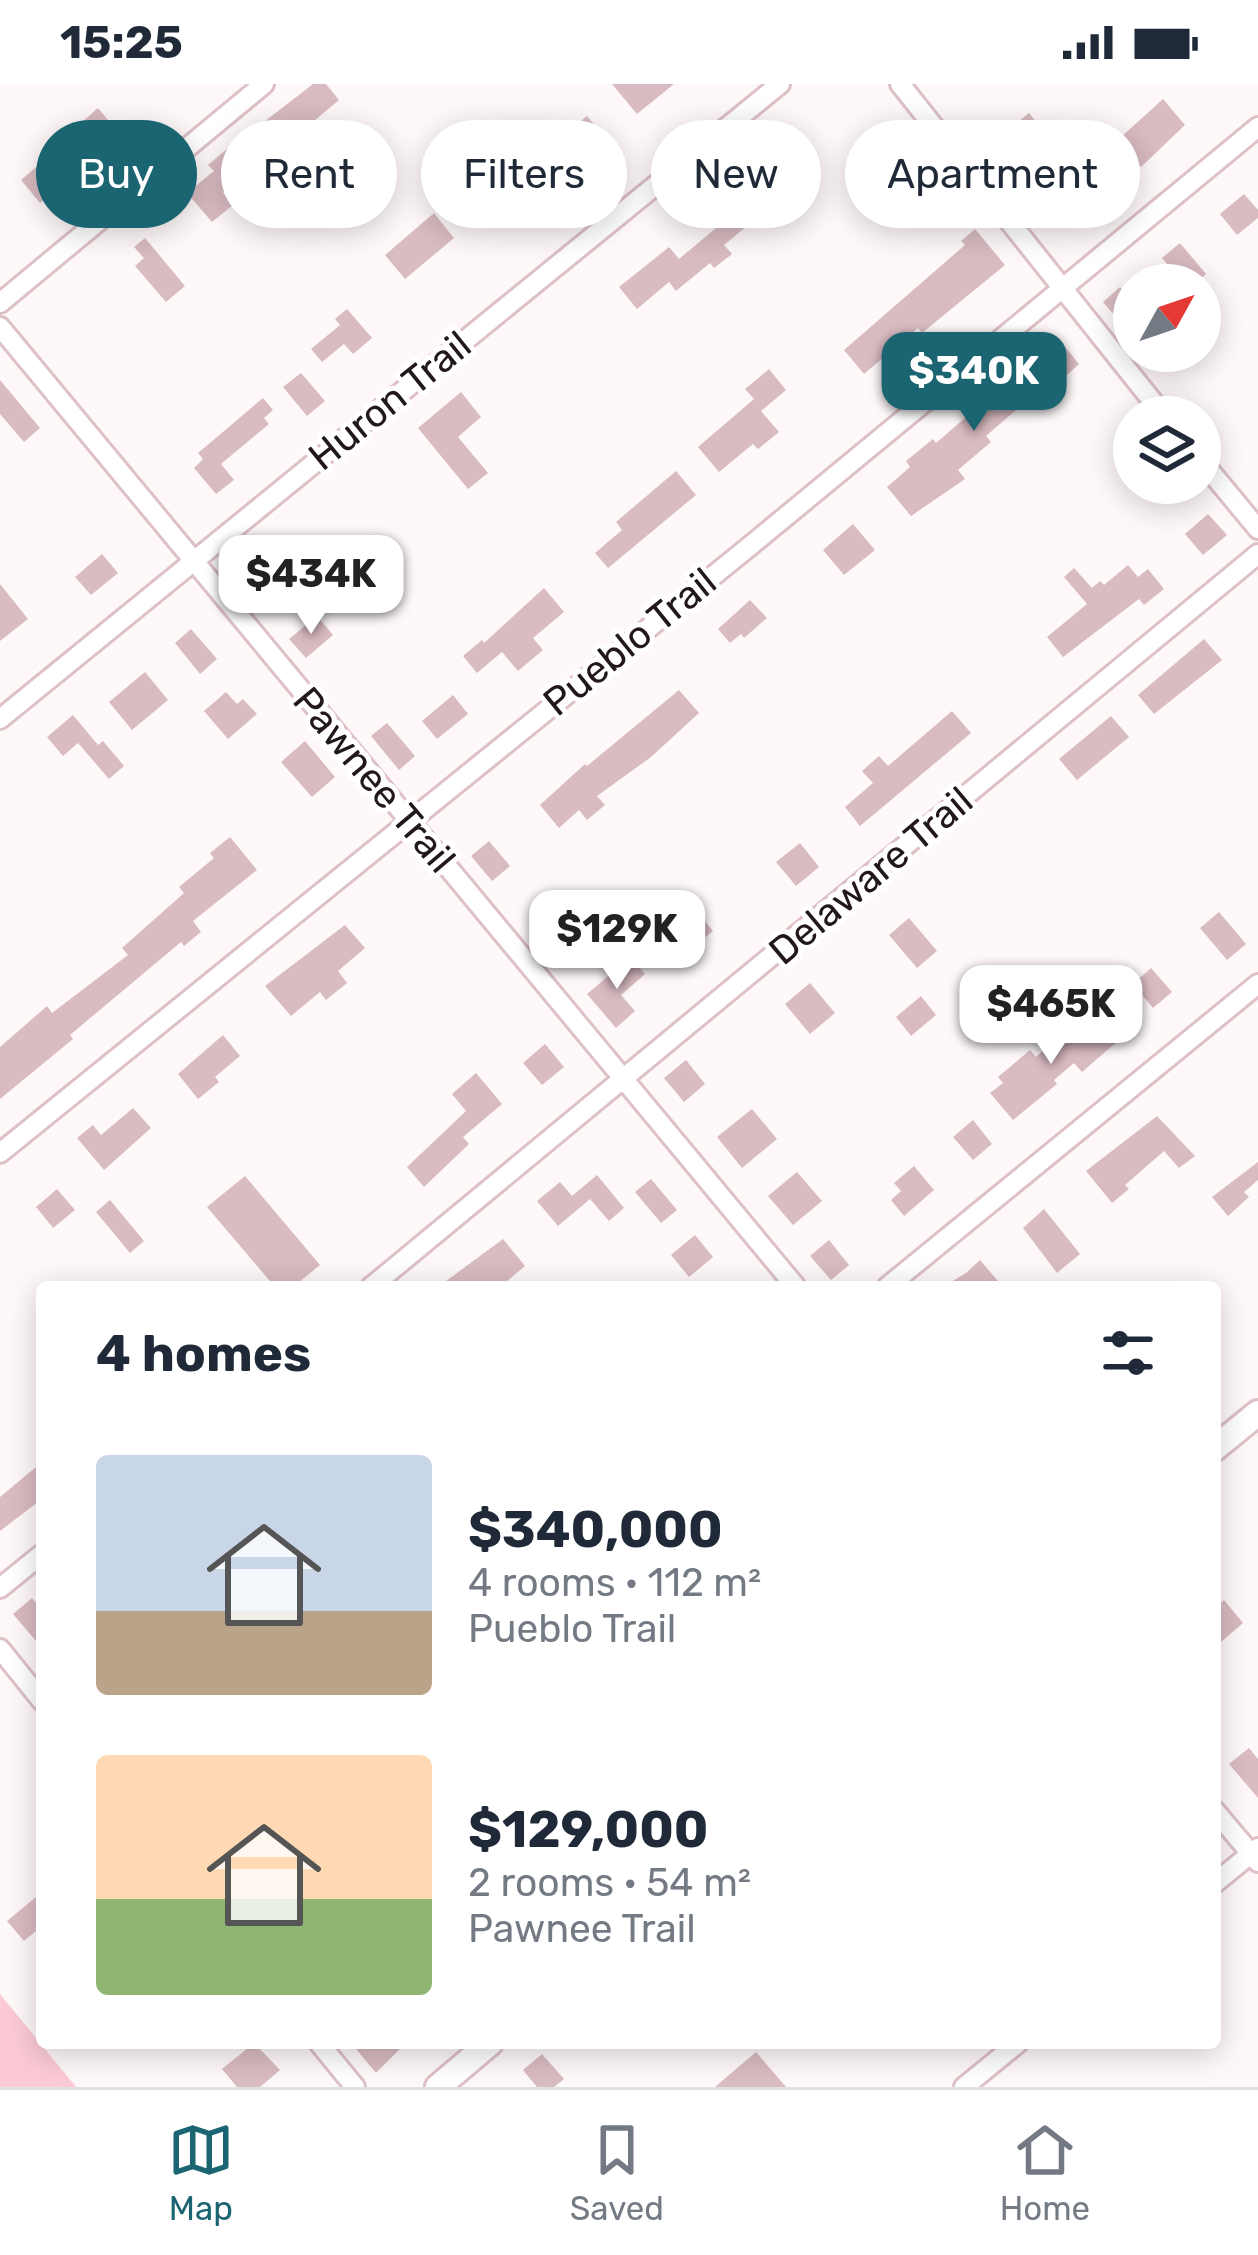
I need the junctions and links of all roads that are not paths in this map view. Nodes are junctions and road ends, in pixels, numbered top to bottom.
1 (264, 84) edge
2 (780, 84) edge
3 (900, 84) edge
4 (1258, 127) edge
5 (1060, 289) junction
6 (0, 303) edge
7 (0, 327) edge
8 (1149, 396) edge
9 (1221, 485) edge
10 (1258, 530) edge
11 (1258, 554) edge
12 (193, 561) junction
13 (0, 719) edge
14 (407, 821) junction
15 (1258, 984) edge
16 (625, 1081) junction
17 (0, 1153) edge
18 (378, 1281) edge
19 (791, 1281) edge
20 (894, 1281) edge
21 (1258, 1413) edge
22 (1221, 1443) edge
23 (36, 1559) edge
24 (0, 1588) edge
25 (0, 1649) edge
26 (36, 1694) edge
27 (1221, 1817) edge
28 (1256, 1855) edge
29 (1221, 1879) edge
30 (324, 2049) edge
31 (483, 2049) edge
32 (1011, 2049) edge
33 (355, 2087) edge
34 (438, 2087) edge
35 (964, 2087) edge

1 - 6 street
2 - 12 street, Huron Trail
3 - 5 street
4 - 5 street, Pueblo Trail
5 - 8 street
5 - 14 street, Pueblo Trail
7 - 12 street, Pawnee Trail
9 - 10 street
11 - 16 street, Delaware Trail
12 - 13 street, Huron Trail
12 - 14 street, Pawnee Trail
14 - 16 street, Pawnee Trail
14 - 17 street, Pueblo Trail
15 - 20 street
16 - 18 street, Delaware Trail
16 - 19 street, Pawnee Trail
21 - 22 street
23 - 24 street
25 - 26 street
27 - 28 street
28 - 29 street
30 - 33 street
31 - 34 street
32 - 35 street

